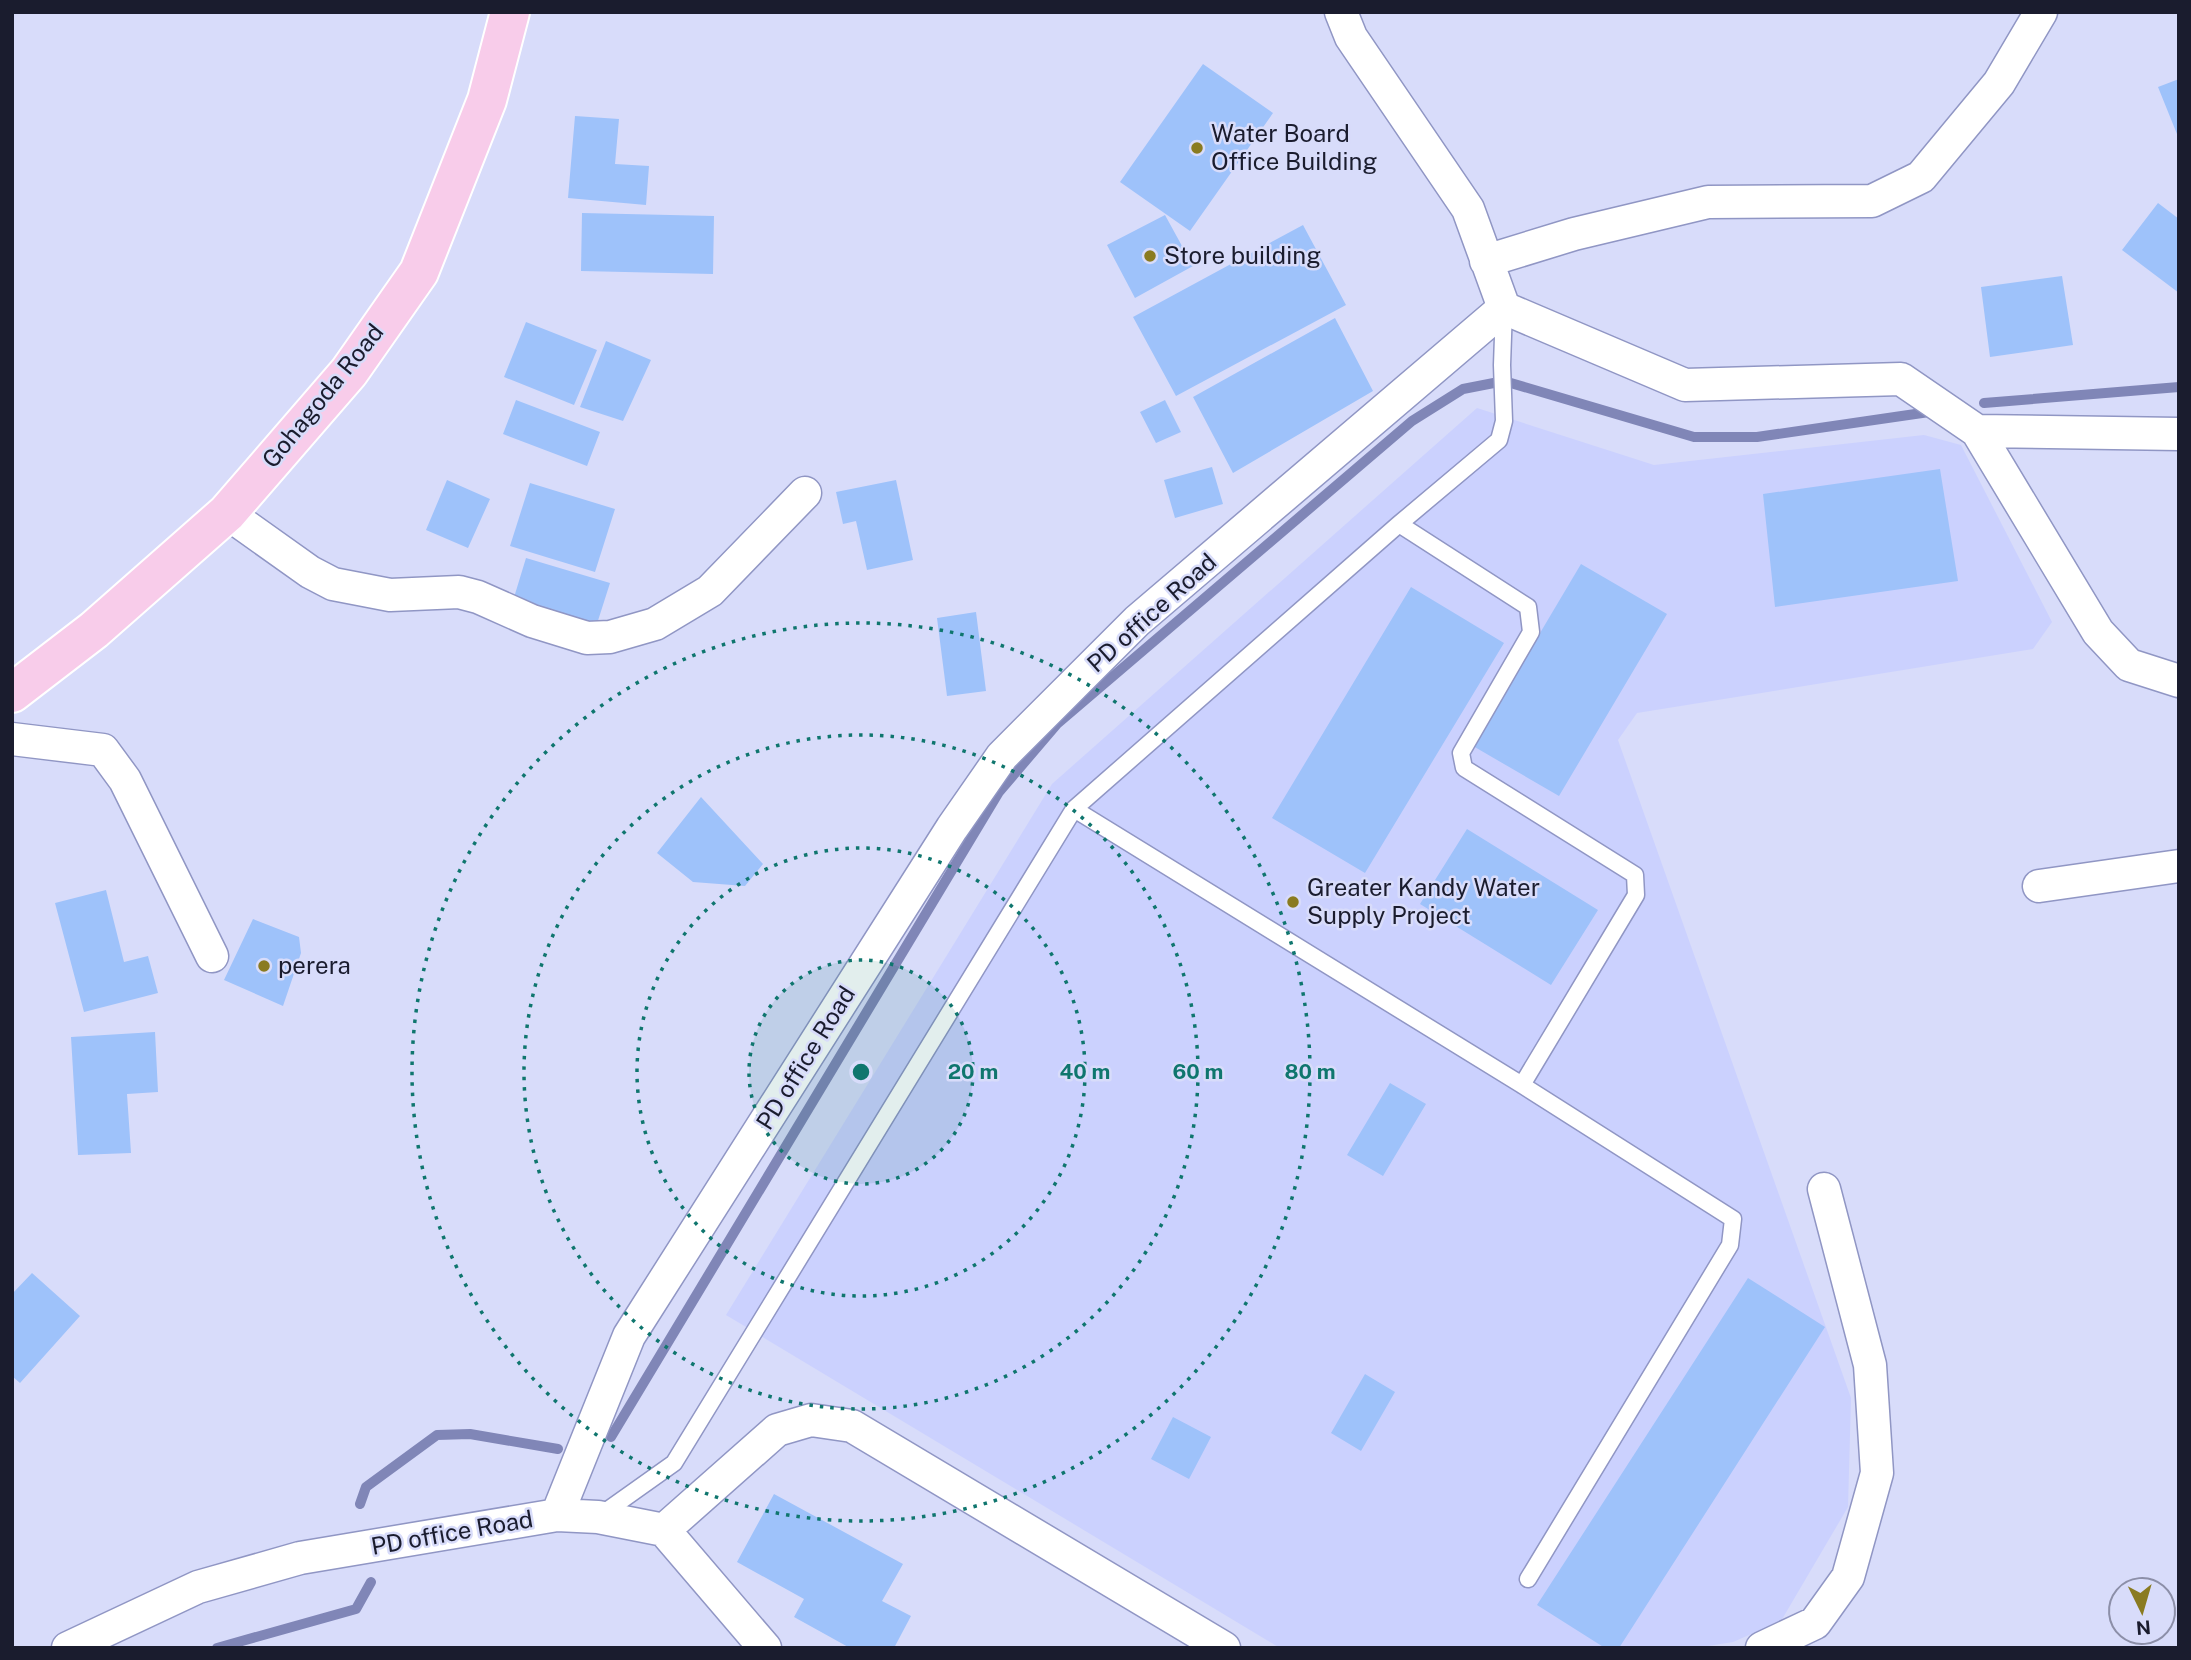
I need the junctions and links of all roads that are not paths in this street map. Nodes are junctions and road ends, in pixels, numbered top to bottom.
1 (510, 12) edge
2 (1341, 12) edge
3 (2041, 12) edge
4 (1486, 261) junction
5 (1504, 308) junction
6 (1977, 431) junction
7 (2179, 434) edge
8 (805, 493) dead end
9 (227, 513) junction
10 (1399, 524) junction
11 (2179, 681) edge
12 (12, 693) edge
13 (12, 739) edge
14 (1074, 809) junction
15 (2179, 866) edge
16 (2039, 886) dead end
17 (212, 956) dead end
18 (1522, 1085) junction
19 (1824, 1189) dead end
20 (557, 1515) junction
21 (598, 1517) junction
22 (664, 1530) junction
23 (1528, 1579) dead end
24 (68, 1648) edge
25 (765, 1648) edge
26 (1224, 1648) edge
27 (1762, 1648) edge

1 - 9 main road, Gohagoda Road
2 - 4 street
3 - 4 street
4 - 5 street
5 - 6 street
5 - 10 lane
5 - 20 street, PD office Road
6 - 7 street
6 - 11 street
8 - 9 street
9 - 12 main road, Gohagoda Road
10 - 14 lane
10 - 18 lane
13 - 17 street
14 - 18 lane
14 - 21 lane
15 - 16 street
18 - 23 lane
19 - 27 street
20 - 21 street
20 - 24 street, PD office Road
21 - 22 street
22 - 25 street
22 - 26 street

